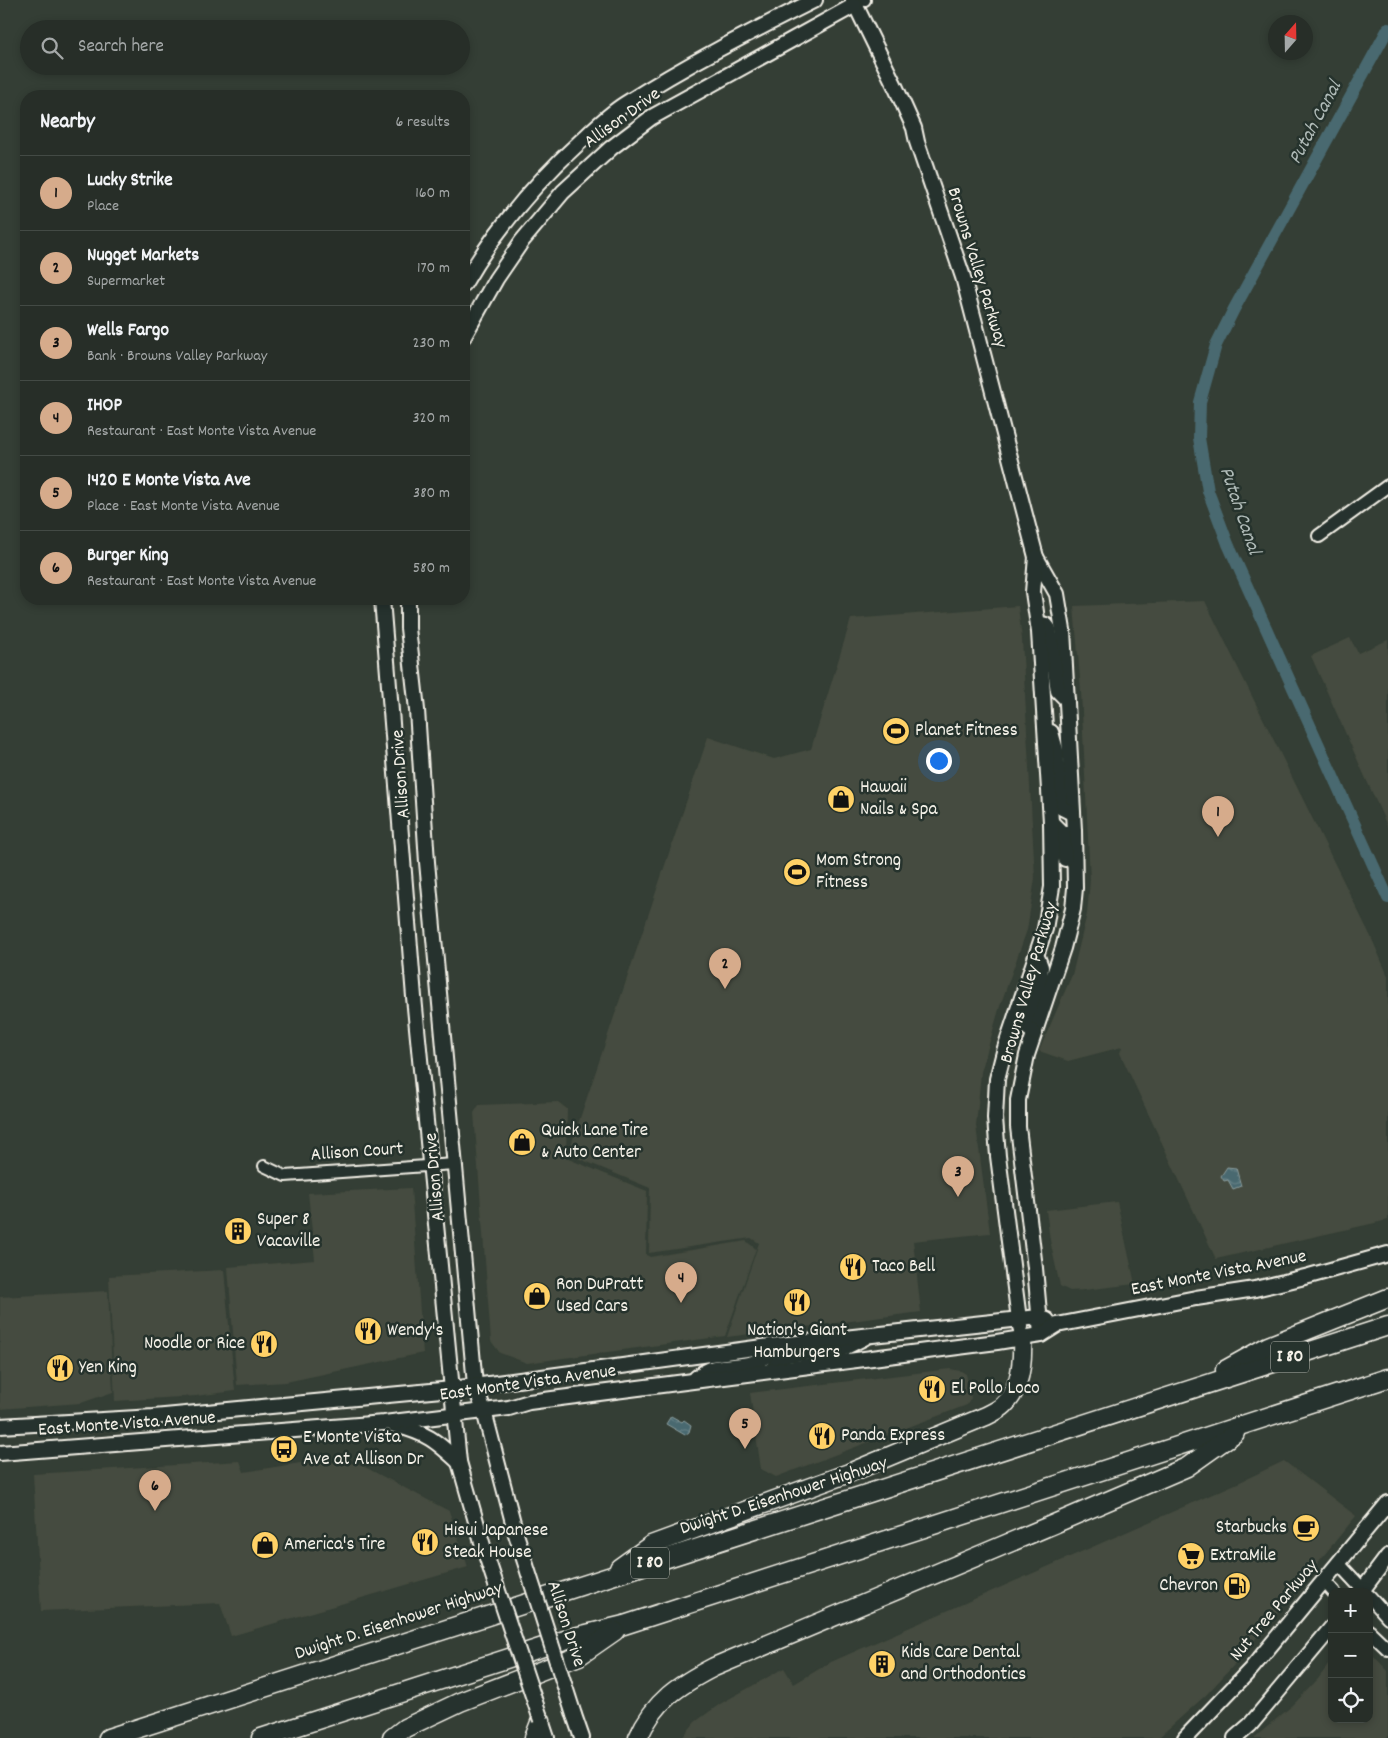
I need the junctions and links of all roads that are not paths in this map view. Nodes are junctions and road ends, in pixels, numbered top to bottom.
1 (815, 0) edge
2 (857, 2) edge
3 (470, 274) edge
4 (470, 325) edge
5 (1388, 486) edge
6 (1319, 536) dead end
7 (1036, 556) junction
8 (382, 605) edge
9 (408, 605) edge
10 (1038, 623) junction
11 (1067, 700) junction
12 (1045, 723) junction
13 (1072, 813) junction
14 (1051, 822) junction
15 (1073, 909) junction
16 (1037, 956) junction
17 (1034, 1033) junction
18 (454, 1164) junction
19 (264, 1166) dead end
20 (431, 1166) junction
21 (1388, 1254) edge
22 (1388, 1298) edge
23 (1039, 1317) junction
24 (1019, 1320) junction
25 (1056, 1324) junction
26 (1388, 1326) edge
27 (869, 1335) junction
28 (1041, 1335) junction
29 (1022, 1338) junction
30 (770, 1346) junction
31 (771, 1371) junction
32 (1388, 1378) edge
33 (691, 1381) junction
34 (475, 1385) junction
35 (1192, 1388) junction
36 (452, 1389) junction
37 (484, 1411) junction
38 (454, 1415) junction
39 (384, 1422) junction
40 (1251, 1422) junction
41 (0, 1426) edge
42 (0, 1453) edge
43 (459, 1462) junction
44 (1388, 1503) edge
45 (1388, 1556) edge
46 (1338, 1563) junction
47 (604, 1578) junction
48 (1329, 1587) edge
49 (1361, 1588) edge
50 (1368, 1588) edge
51 (1373, 1601) edge
52 (1388, 1617) edge
53 (624, 1625) junction
54 (1328, 1632) edge
55 (1371, 1633) edge
56 (1388, 1649) edge
57 (541, 1720) junction
58 (108, 1738) edge
59 (261, 1738) edge
60 (392, 1738) edge
61 (534, 1738) edge
62 (547, 1738) edge
63 (582, 1738) edge
64 (638, 1738) edge
65 (1185, 1738) edge
66 (1235, 1738) edge

1 - 3 main road, Allison Drive
2 - 4 main road, Allison Drive
2 - 7 main road, Browns Valley Parkway
5 - 6 street
7 - 10 main road, Browns Valley Parkway
7 - 11 main road, Browns Valley Parkway
8 - 20 main road, Allison Drive
9 - 18 main road, Allison Drive
10 - 11 main road
10 - 12 main road, Browns Valley Parkway
11 - 13 main road, Browns Valley Parkway
12 - 13 main road
12 - 14 main road, Browns Valley Parkway
13 - 14 main road
13 - 15 main road, Browns Valley Parkway
14 - 15 main road
14 - 16 main road, Browns Valley Parkway
15 - 17 main road, Browns Valley Parkway
16 - 17 main road
16 - 24 main road, Browns Valley Parkway
17 - 23 main road, Browns Valley Parkway
18 - 20 street, Allison Court
18 - 34 main road, Allison Drive
19 - 20 street, Allison Court
20 - 36 main road, Allison Drive
21 - 25 main road, East Monte Vista Avenue
22 - 35 highway
23 - 24 main road, East Monte Vista Avenue
23 - 25 main road
23 - 28 main road, Browns Valley Parkway
24 - 27 main road, East Monte Vista Avenue
24 - 29 main road, Browns Valley Parkway
25 - 28 main road, East Monte Vista Avenue
26 - 35 highway, Dwight D. Eisenhower Highway / I 80
27 - 30 main road, East Monte Vista Avenue
27 - 31 main road
28 - 29 main road, East Monte Vista Avenue
29 - 31 main road, East Monte Vista Avenue
29 - 47 highway
30 - 33 main road
30 - 34 main road, East Monte Vista Avenue
31 - 33 main road, East Monte Vista Avenue
32 - 40 highway
33 - 37 main road, East Monte Vista Avenue
34 - 36 main road, East Monte Vista Avenue
34 - 37 main road, Allison Drive
35 - 47 highway, Dwight D. Eisenhower Highway / I 80
36 - 38 main road, Allison Drive
36 - 41 main road, East Monte Vista Avenue
37 - 38 main road, East Monte Vista Avenue
37 - 63 main road, Allison Drive, bridge
38 - 39 main road, East Monte Vista Avenue
38 - 43 main road, Allison Drive
39 - 42 main road, East Monte Vista Avenue
39 - 43 main road
40 - 53 highway
40 - 64 highway
43 - 57 main road, Allison Drive, bridge
44 - 46 main road, Nut Tree Parkway
45 - 50 main road
46 - 48 main road, Nut Tree Parkway
46 - 49 street
47 - 58 highway, Dwight D. Eisenhower Highway / I 80
48 - 65 main road, Nut Tree Parkway
51 - 52 street
53 - 59 highway
53 - 60 highway
54 - 66 main road
55 - 56 street
57 - 61 highway
57 - 62 main road, Allison Drive

